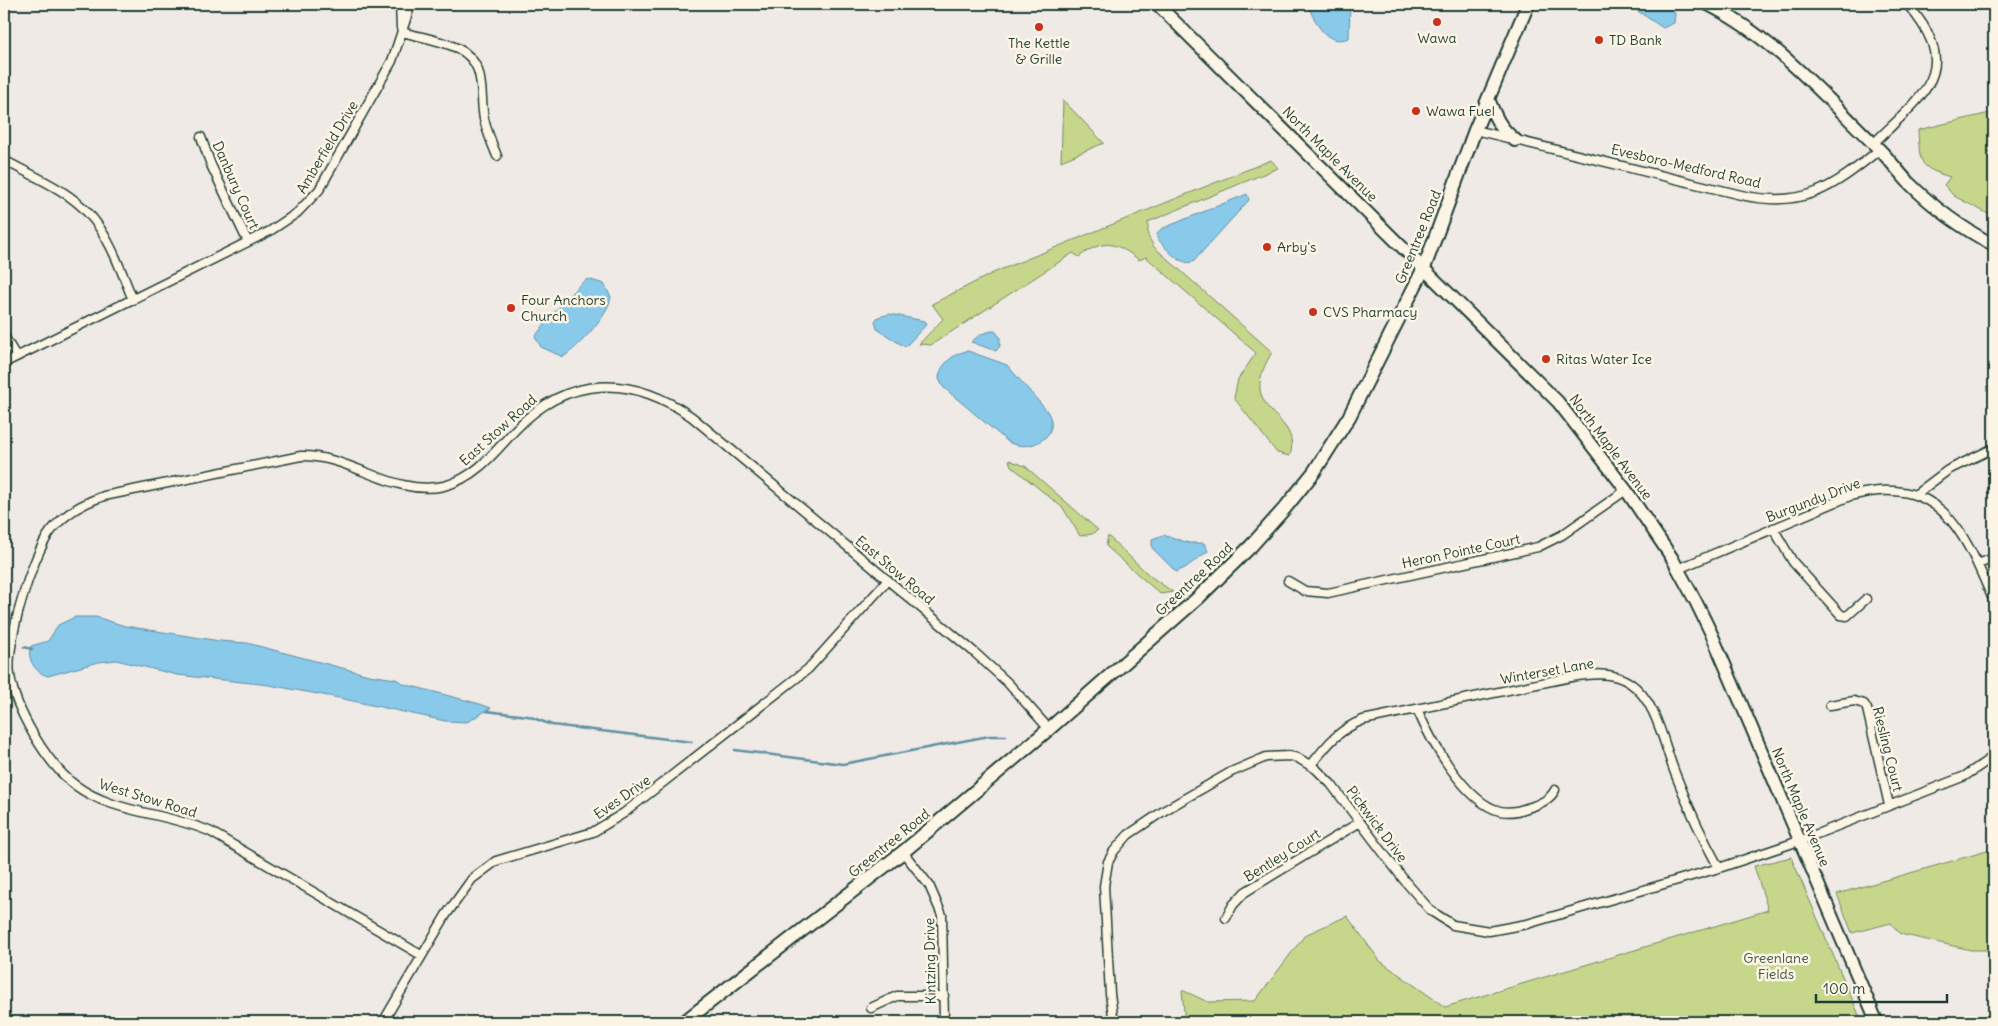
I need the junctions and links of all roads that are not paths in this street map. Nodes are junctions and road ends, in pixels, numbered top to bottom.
1 (400, 4) edge
2 (411, 4) edge
3 (1157, 4) edge
4 (1528, 4) edge
5 (1707, 4) edge
6 (1907, 4) edge
7 (402, 32) junction
8 (1488, 99) junction
9 (1475, 130) junction
10 (201, 137) dead end
11 (1515, 140) junction
12 (1876, 147) junction
13 (497, 156) dead end
14 (4, 160) edge
15 (248, 242) junction
16 (1994, 245) edge
17 (1424, 268) junction
18 (134, 300) junction
19 (4, 336) edge
20 (16, 356) junction
21 (4, 363) edge
22 (1994, 448) edge
23 (1626, 490) junction
24 (1916, 495) junction
25 (1773, 528) junction
26 (1994, 558) edge
27 (1978, 564) junction
28 (1678, 569) junction
29 (888, 580) junction
30 (1288, 581) dead end
31 (1866, 599) dead end
32 (1994, 602) edge
33 (10, 656) joint
34 (1830, 705) dead end
35 (1417, 709) junction
36 (1049, 729) junction
37 (1994, 756) edge
38 (1311, 765) junction
39 (1555, 790) dead end
40 (1889, 805) junction
41 (1360, 822) junction
42 (1799, 840) junction
43 (903, 852) junction
44 (1719, 868) junction
45 (1226, 918) dead end
46 (421, 955) junction
47 (944, 996) junction
48 (871, 1008) dead end
49 (382, 1022) edge
50 (684, 1022) edge
51 (944, 1022) edge
52 (1114, 1022) edge
53 (1877, 1022) edge

1 - 7 street, Amberfield Drive
2 - 7 street, Amberfield Drive
3 - 17 main road, North Maple Avenue
4 - 8 main road, Greentree Road
5 - 12 main road
6 - 12 street, Evesboro-Medford Road
7 - 13 street
7 - 15 street, Amberfield Drive
8 - 9 main road, Greentree Road
8 - 11 main road
9 - 11 street, Evesboro-Medford Road
9 - 17 main road, Greentree Road
10 - 15 street, Danbury Court
11 - 12 street, Evesboro-Medford Road
12 - 16 main road
14 - 18 street
15 - 18 street, Amberfield Drive
17 - 23 main road, North Maple Avenue
17 - 36 main road, Greentree Road
18 - 20 street, Amberfield Drive
19 - 20 street
20 - 21 street, Amberfield Drive
22 - 24 street
23 - 28 main road, North Maple Avenue
23 - 30 street, Heron Pointe Court
24 - 25 street, Burgundy Drive
24 - 27 street, Burgundy Drive
25 - 28 street, Burgundy Drive
25 - 31 street
26 - 27 street
27 - 32 street, Burgundy Drive
28 - 42 main road, North Maple Avenue
29 - 33 street, East Stow Road
29 - 36 street, East Stow Road
29 - 46 street, Eves Drive
33 - 46 street, West Stow Road
34 - 40 street, Riesling Court
35 - 38 street, Winterset Lane
35 - 39 street
35 - 44 street, Winterset Lane
36 - 43 main road, Greentree Road
37 - 40 street
38 - 41 street, Pickwick Drive
38 - 52 street, Pickwick Drive
40 - 42 street
41 - 44 street, Pickwick Drive
41 - 45 street, Bentley Court
42 - 44 street, Pickwick Drive
42 - 53 main road, North Maple Avenue
43 - 47 street, Kintzing Drive
43 - 50 main road, Greentree Road
46 - 49 street, Eves Drive
47 - 48 street
47 - 51 street, Kintzing Drive

